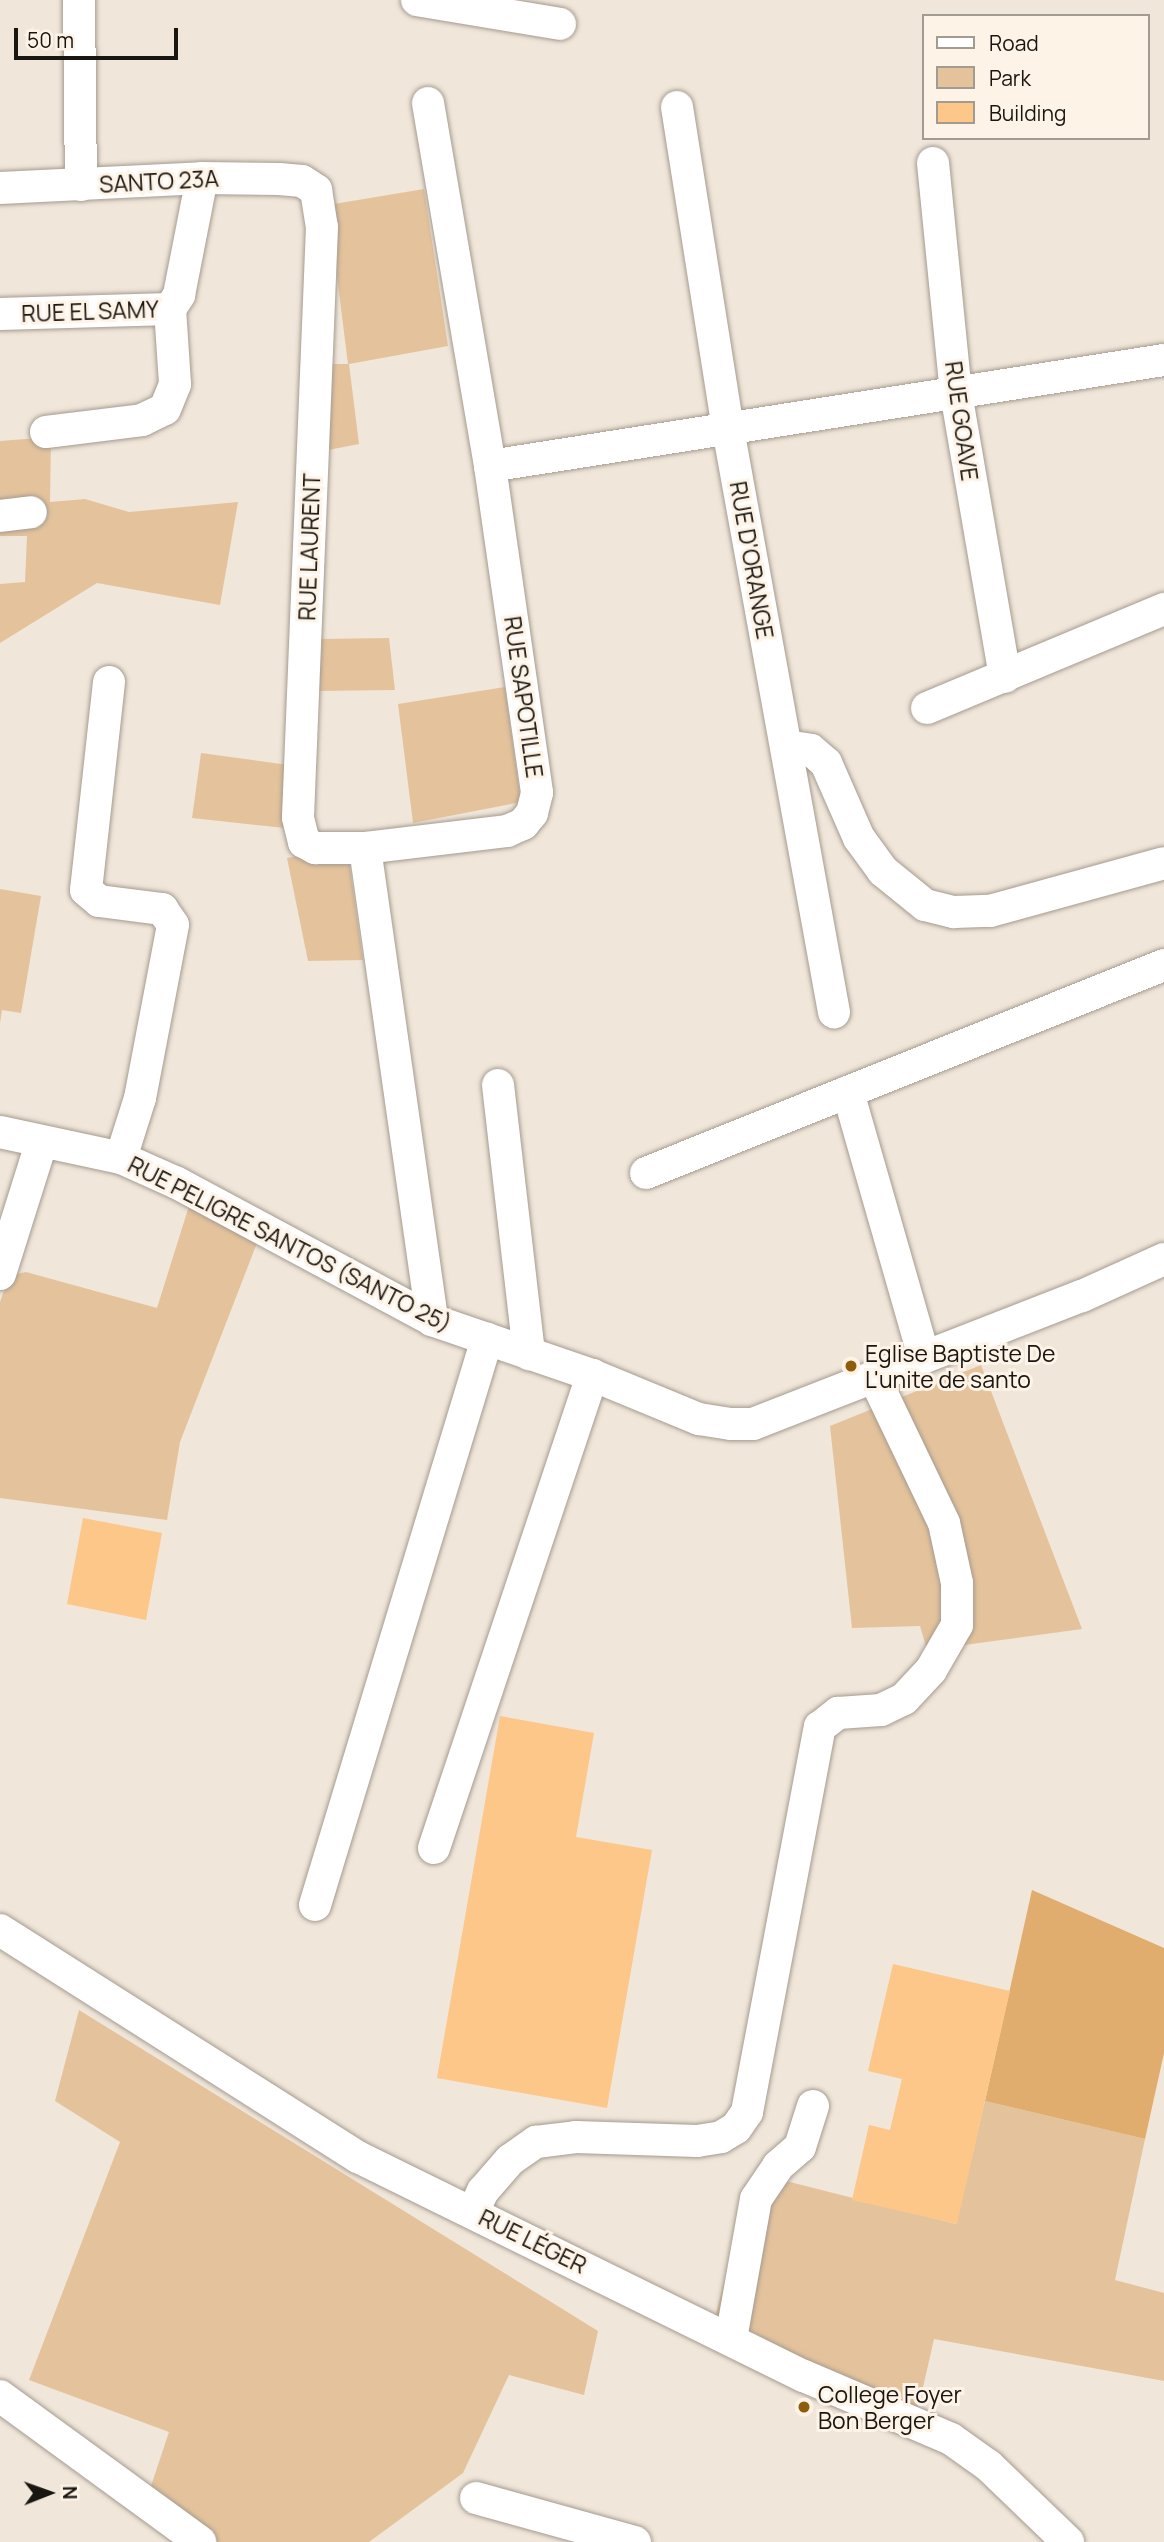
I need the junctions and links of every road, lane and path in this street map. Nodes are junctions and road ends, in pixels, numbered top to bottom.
1 (79, 0) edge
2 (417, 0) edge
3 (560, 24) dead end
4 (428, 103) dead end
5 (677, 107) dead end
6 (933, 163) dead end
7 (202, 178) junction
8 (80, 185) junction
9 (0, 188) edge
10 (316, 190) joint
11 (170, 309) junction
12 (0, 314) edge
13 (1164, 360) edge
14 (956, 393) junction
15 (728, 429) junction
16 (46, 432) dead end
17 (490, 466) junction
18 (31, 512) dead end
19 (0, 516) edge
20 (1164, 609) edge
21 (1004, 677) junction
22 (108, 682) dead end
23 (927, 708) dead end
24 (786, 746) junction
25 (365, 848) junction
26 (1164, 863) edge
27 (1164, 965) edge
28 (834, 1012) dead end
29 (498, 1085) dead end
30 (848, 1092) junction
31 (0, 1132) edge
32 (43, 1141) junction
33 (121, 1158) junction
34 (646, 1173) dead end
35 (1164, 1259) edge
36 (0, 1274) edge
37 (432, 1320) junction
38 (487, 1339) junction
39 (529, 1354) junction
40 (925, 1357) junction
41 (592, 1375) junction
42 (874, 1377) junction
43 (434, 1848) dead end
44 (315, 1905) dead end
45 (0, 1930) edge
46 (813, 2106) dead end
47 (473, 2212) junction
48 (731, 2339) junction
49 (1, 2398) edge
50 (475, 2498) dead end
51 (201, 2542) edge
52 (635, 2542) edge
53 (1068, 2542) edge

1 - 8 street
2 - 3 street
4 - 17 street, RUE SAPOTILLE
5 - 15 street, RUE D'ORANGE
6 - 14 street, RUE GOAVE
7 - 8 street, SANTO 23A
7 - 10 street, SANTO 23A
7 - 11 street, RUE EL SAMY
8 - 9 street, SANTO 23A
10 - 25 street, RUE LAURENT
11 - 12 street, RUE EL SAMY
11 - 16 street
13 - 14 street
14 - 15 street
14 - 21 street, RUE GOAVE
15 - 17 street
15 - 24 street, RUE D'ORANGE
17 - 25 street, RUE SAPOTILLE
18 - 19 street
20 - 21 street
21 - 23 street
22 - 33 street
24 - 26 street
24 - 28 street, RUE D'ORANGE
25 - 37 street
27 - 30 street
29 - 39 street
30 - 34 street
30 - 40 street
31 - 32 street, RUE PELIGRE SANTOS (SANTO 25)
32 - 33 street, RUE PELIGRE SANTOS (SANTO 25)
32 - 36 street
33 - 37 street, RUE PELIGRE SANTOS (SANTO 25)
35 - 40 street, RUE PELIGRE SANTOS (SANTO 25)
37 - 38 street, RUE PELIGRE SANTOS (SANTO 25)
38 - 39 street, RUE PELIGRE SANTOS (SANTO 25)
38 - 44 street
39 - 41 street, RUE PELIGRE SANTOS (SANTO 25)
40 - 42 street, RUE PELIGRE SANTOS (SANTO 25)
41 - 42 street, RUE PELIGRE SANTOS (SANTO 25)
41 - 43 street
42 - 47 street
45 - 47 street, RUE LÉGER
46 - 48 street
47 - 48 street, RUE LÉGER
48 - 53 street, RUE LÉGER
49 - 51 street
50 - 52 street

